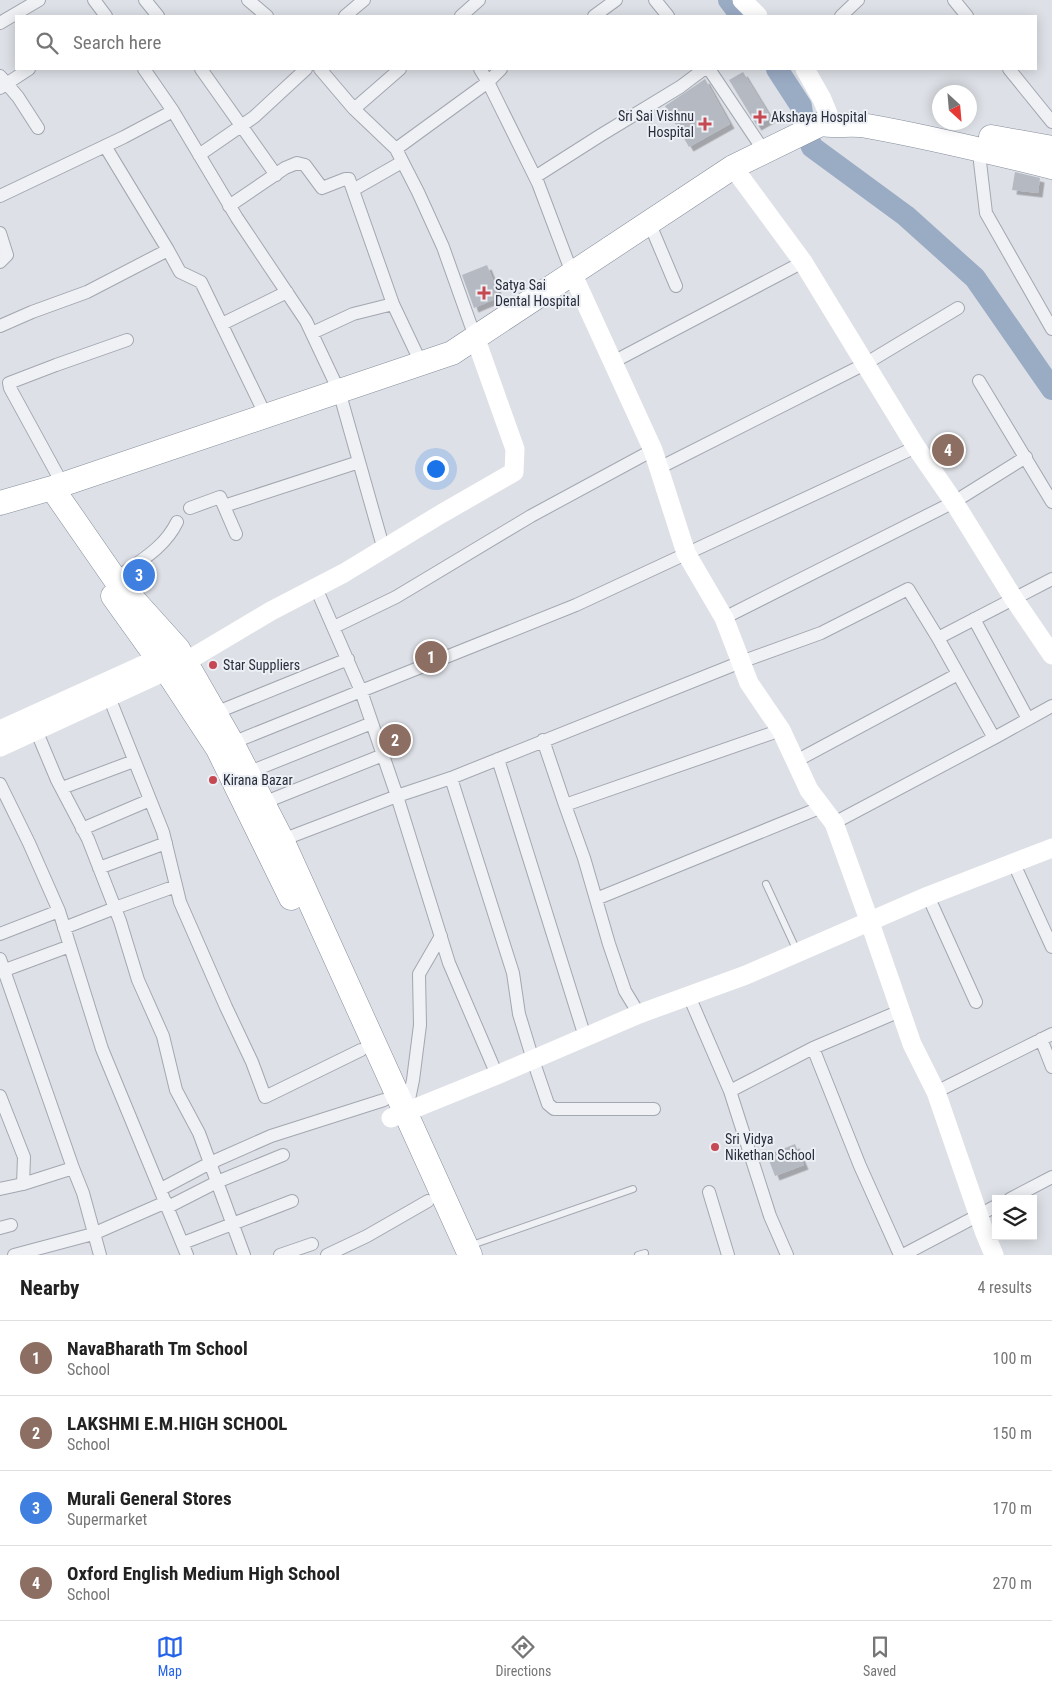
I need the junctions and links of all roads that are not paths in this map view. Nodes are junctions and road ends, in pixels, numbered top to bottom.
1 (39, 0) edge
2 (94, 0) edge
3 (145, 0) edge
4 (248, 0) edge
5 (364, 0) edge
6 (479, 0) edge
7 (616, 0) edge
8 (655, 0) edge
9 (742, 0) edge
10 (758, 0) edge
11 (858, 0) edge
12 (954, 0) edge
13 (105, 15) edge
14 (157, 15) edge
15 (265, 15) edge
16 (346, 15) edge
17 (462, 15) edge
18 (595, 15) edge
19 (667, 15) edge
20 (757, 15) edge
21 (772, 15) edge
22 (842, 15) edge
23 (966, 15) edge
24 (0, 23) edge
25 (27, 70) edge
26 (145, 70) edge
27 (202, 70) edge
28 (305, 70) edge
29 (321, 70) edge
30 (399, 70) edge
31 (481, 70) edge
32 (500, 70) edge
33 (703, 70) edge
34 (709, 70) edge
35 (806, 70) edge
36 (816, 70) edge
37 (1010, 70) edge
38 (488, 82) junction
39 (2, 83) edge
40 (354, 109) junction
41 (173, 111) junction
42 (1052, 122) edge
43 (821, 124) junction
44 (241, 125) junction
45 (38, 128) dead end
46 (105, 146) junction
47 (1052, 148) edge
48 (396, 149) junction
49 (980, 150) junction
50 (764, 152) junction
51 (199, 155) junction
52 (402, 162) junction
53 (733, 167) junction
54 (1052, 167) edge
55 (276, 175) junction
56 (535, 176) junction
57 (353, 190) junction
58 (0, 196) edge
59 (230, 206) junction
60 (649, 222) junction
61 (0, 233) edge
62 (168, 250) junction
63 (0, 262) edge
64 (803, 262) junction
65 (572, 273) junction
66 (676, 286) dead end
67 (287, 292) junction
68 (393, 304) junction
69 (958, 308) dead end
70 (222, 324) junction
71 (0, 326) edge
72 (1052, 329) edge
73 (312, 334) junction
74 (475, 337) junction
75 (127, 340) dead end
76 (613, 362) junction
77 (421, 363) junction
78 (865, 364) junction
79 (980, 381) dead end
80 (339, 391) junction
81 (266, 416) junction
82 (916, 447) junction
83 (1026, 458) junction
84 (656, 459) junction
85 (359, 462) junction
86 (51, 488) junction
87 (954, 502) junction
88 (1052, 502) edge
89 (0, 503) edge
90 (224, 506) junction
91 (190, 508) dead end
92 (176, 522) dead end
93 (236, 534) dead end
94 (384, 550) junction
95 (686, 554) junction
96 (1052, 578) edge
97 (115, 579) junction
98 (316, 588) junction
99 (1014, 599) junction
100 (724, 618) junction
101 (974, 619) junction
102 (334, 628) junction
103 (938, 638) junction
104 (1052, 655) edge
105 (172, 660) junction
106 (348, 660) junction
107 (741, 662) junction
108 (958, 674) junction
109 (362, 691) junction
110 (109, 697) junction
111 (1052, 706) edge
112 (215, 713) junction
113 (1028, 719) junction
114 (372, 723) junction
115 (0, 730) edge
116 (36, 730) junction
117 (781, 730) junction
118 (994, 738) junction
119 (543, 740) junction
120 (232, 743) junction
121 (0, 747) edge
122 (383, 756) junction
123 (498, 759) junction
124 (134, 761) junction
125 (796, 761) junction
126 (247, 774) junction
127 (451, 778) junction
128 (0, 784) edge
129 (62, 788) junction
130 (396, 796) junction
131 (150, 800) junction
132 (263, 803) junction
133 (565, 805) junction
134 (822, 807) junction
135 (834, 823) junction
136 (82, 829) junction
137 (282, 840) junction
138 (166, 843) junction
139 (1052, 848) edge
140 (1014, 864) junction
141 (99, 868) junction
142 (766, 884) dead end
143 (176, 886) junction
144 (928, 896) junction
145 (596, 899) junction
146 (115, 908) junction
147 (59, 911) junction
148 (870, 920) junction
149 (64, 928) junction
150 (0, 934) edge
151 (441, 936) junction
152 (70, 946) junction
153 (1052, 946) edge
154 (797, 952) junction
155 (2, 967) edge
156 (689, 996) junction
157 (976, 1002) dead end
158 (900, 1011) junction
159 (640, 1014) junction
160 (1046, 1037) edge
161 (585, 1038) junction
162 (812, 1048) junction
163 (361, 1050) junction
164 (533, 1060) junction
165 (1052, 1067) edge
166 (497, 1076) junction
167 (730, 1091) junction
168 (936, 1092) junction
169 (0, 1096) edge
170 (654, 1109) dead end
171 (394, 1110) junction
172 (283, 1155) dead end
173 (210, 1162) junction
174 (73, 1168) junction
175 (1052, 1177) edge
176 (217, 1182) junction
177 (23, 1184) junction
178 (0, 1189) edge
179 (161, 1189) junction
180 (633, 1189) dead end
181 (709, 1192) dead end
182 (1018, 1195) edge
183 (292, 1201) dead end
184 (428, 1201) junction
185 (167, 1205) junction
186 (992, 1208) edge
187 (978, 1215) junction
188 (233, 1224) junction
189 (93, 1234) junction
190 (312, 1244) dead end
191 (185, 1249) edge
192 (463, 1252) edge
193 (645, 1252) dead end
194 (14, 1255) edge
195 (100, 1255) edge
196 (244, 1255) edge
197 (280, 1255) edge
198 (327, 1255) edge
199 (638, 1255) edge
200 (728, 1255) edge
201 (787, 1255) edge
202 (901, 1255) edge
203 (994, 1255) edge

1 - 24 street
2 - 13 street
3 - 14 street
4 - 15 street
5 - 16 street
6 - 17 street
7 - 18 street
8 - 19 street
9 - 20 street
10 - 21 street
11 - 22 street
12 - 23 street
25 - 39 street
26 - 41 street
27 - 44 street
28 - 44 street
29 - 40 street
30 - 40 street
31 - 38 street
32 - 38 street
33 - 56 street
34 - 50 street
35 - 43 street
36 - 43 street
37 - 42 street
38 - 48 street
38 - 56 street
39 - 45 street
40 - 48 street
41 - 46 street
41 - 51 street
43 - 47 highway
43 - 49 highway
43 - 50 highway
44 - 51 street
44 - 55 street
46 - 58 street
46 - 62 street
48 - 52 street
49 - 54 highway
49 - 72 street
50 - 53 highway
51 - 59 street
52 - 57 street
52 - 74 street
53 - 60 highway
53 - 64 street
55 - 57 street
55 - 59 street
56 - 65 street
57 - 68 street
59 - 67 street
60 - 65 highway
60 - 66 street
61 - 63 street
62 - 70 street
62 - 71 street
64 - 76 street
64 - 78 street
65 - 74 highway
65 - 76 street
67 - 70 street
67 - 73 street
68 - 73 street
68 - 77 street
69 - 78 street
70 - 81 street
73 - 80 street
74 - 77 highway
74 - 94 street
75 - 86 street
76 - 84 street
77 - 80 highway
78 - 82 street
78 - 84 street
79 - 83 street
80 - 81 highway
80 - 85 street
81 - 86 highway
82 - 87 street
82 - 95 street
83 - 87 street
83 - 88 street
84 - 95 street
84 - 102 street
85 - 90 street
85 - 94 street
86 - 89 highway
86 - 97 highway
86 - 105 highway
87 - 99 street
87 - 100 street
90 - 91 street
90 - 93 street
92 - 97 street
94 - 98 street
95 - 100 street
95 - 109 street
96 - 99 street
97 - 105 highway
98 - 102 street
98 - 105 street
99 - 101 street
99 - 104 street
100 - 107 street
101 - 103 street
101 - 113 street
102 - 106 street
103 - 107 street
103 - 108 street
105 - 110 street
105 - 112 highway
105 - 115 street
105 - 163 highway
106 - 109 street
106 - 112 street
107 - 117 street
107 - 119 street
108 - 118 street
108 - 125 street
109 - 114 street
109 - 120 street
110 - 116 street
110 - 124 street
111 - 113 street
112 - 120 highway
113 - 118 street
114 - 122 street
114 - 126 street
116 - 121 street
116 - 129 street
117 - 125 street
117 - 133 street
118 - 135 street
119 - 123 street
119 - 133 street
120 - 126 highway
122 - 130 street
122 - 132 street
123 - 127 street
123 - 161 street
124 - 129 street
124 - 131 street
125 - 134 street
126 - 132 highway
127 - 130 street
127 - 164 street
128 - 147 street
129 - 136 street
130 - 137 street
130 - 151 street
131 - 136 street
131 - 138 street
132 - 137 highway
133 - 145 street
134 - 135 street
134 - 145 street
135 - 148 street
136 - 141 street
137 - 171 highway
138 - 141 street
138 - 143 street
139 - 140 street
140 - 144 street
140 - 153 street
141 - 146 street
142 - 154 lane
143 - 146 street
143 - 163 street
144 - 148 street
144 - 157 street
145 - 159 street
146 - 149 street
146 - 173 street
147 - 149 street
147 - 150 street
148 - 154 street
148 - 158 street
149 - 152 street
151 - 166 street
151 - 171 street
152 - 155 street
152 - 179 street
154 - 156 street
155 - 174 street
156 - 159 street
156 - 167 street
158 - 162 street
158 - 168 street
159 - 161 street
160 - 165 street
160 - 168 street
161 - 164 street
162 - 167 street
162 - 202 street
163 - 171 highway
164 - 166 street
164 - 170 street
166 - 171 street
167 - 201 street
168 - 187 street
169 - 177 street
171 - 173 street
171 - 184 highway
171 - 192 highway
172 - 176 street
173 - 176 street
173 - 179 street
174 - 177 street
174 - 189 street
175 - 182 street
176 - 185 street
176 - 188 street
177 - 178 street
179 - 185 street
180 - 192 lane
181 - 200 street
183 - 188 street
184 - 192 highway
184 - 198 street
185 - 189 street
185 - 191 street
186 - 187 street
187 - 202 street
187 - 203 street
188 - 191 street
188 - 196 street
189 - 194 street
189 - 195 street
190 - 197 street
193 - 199 lane

